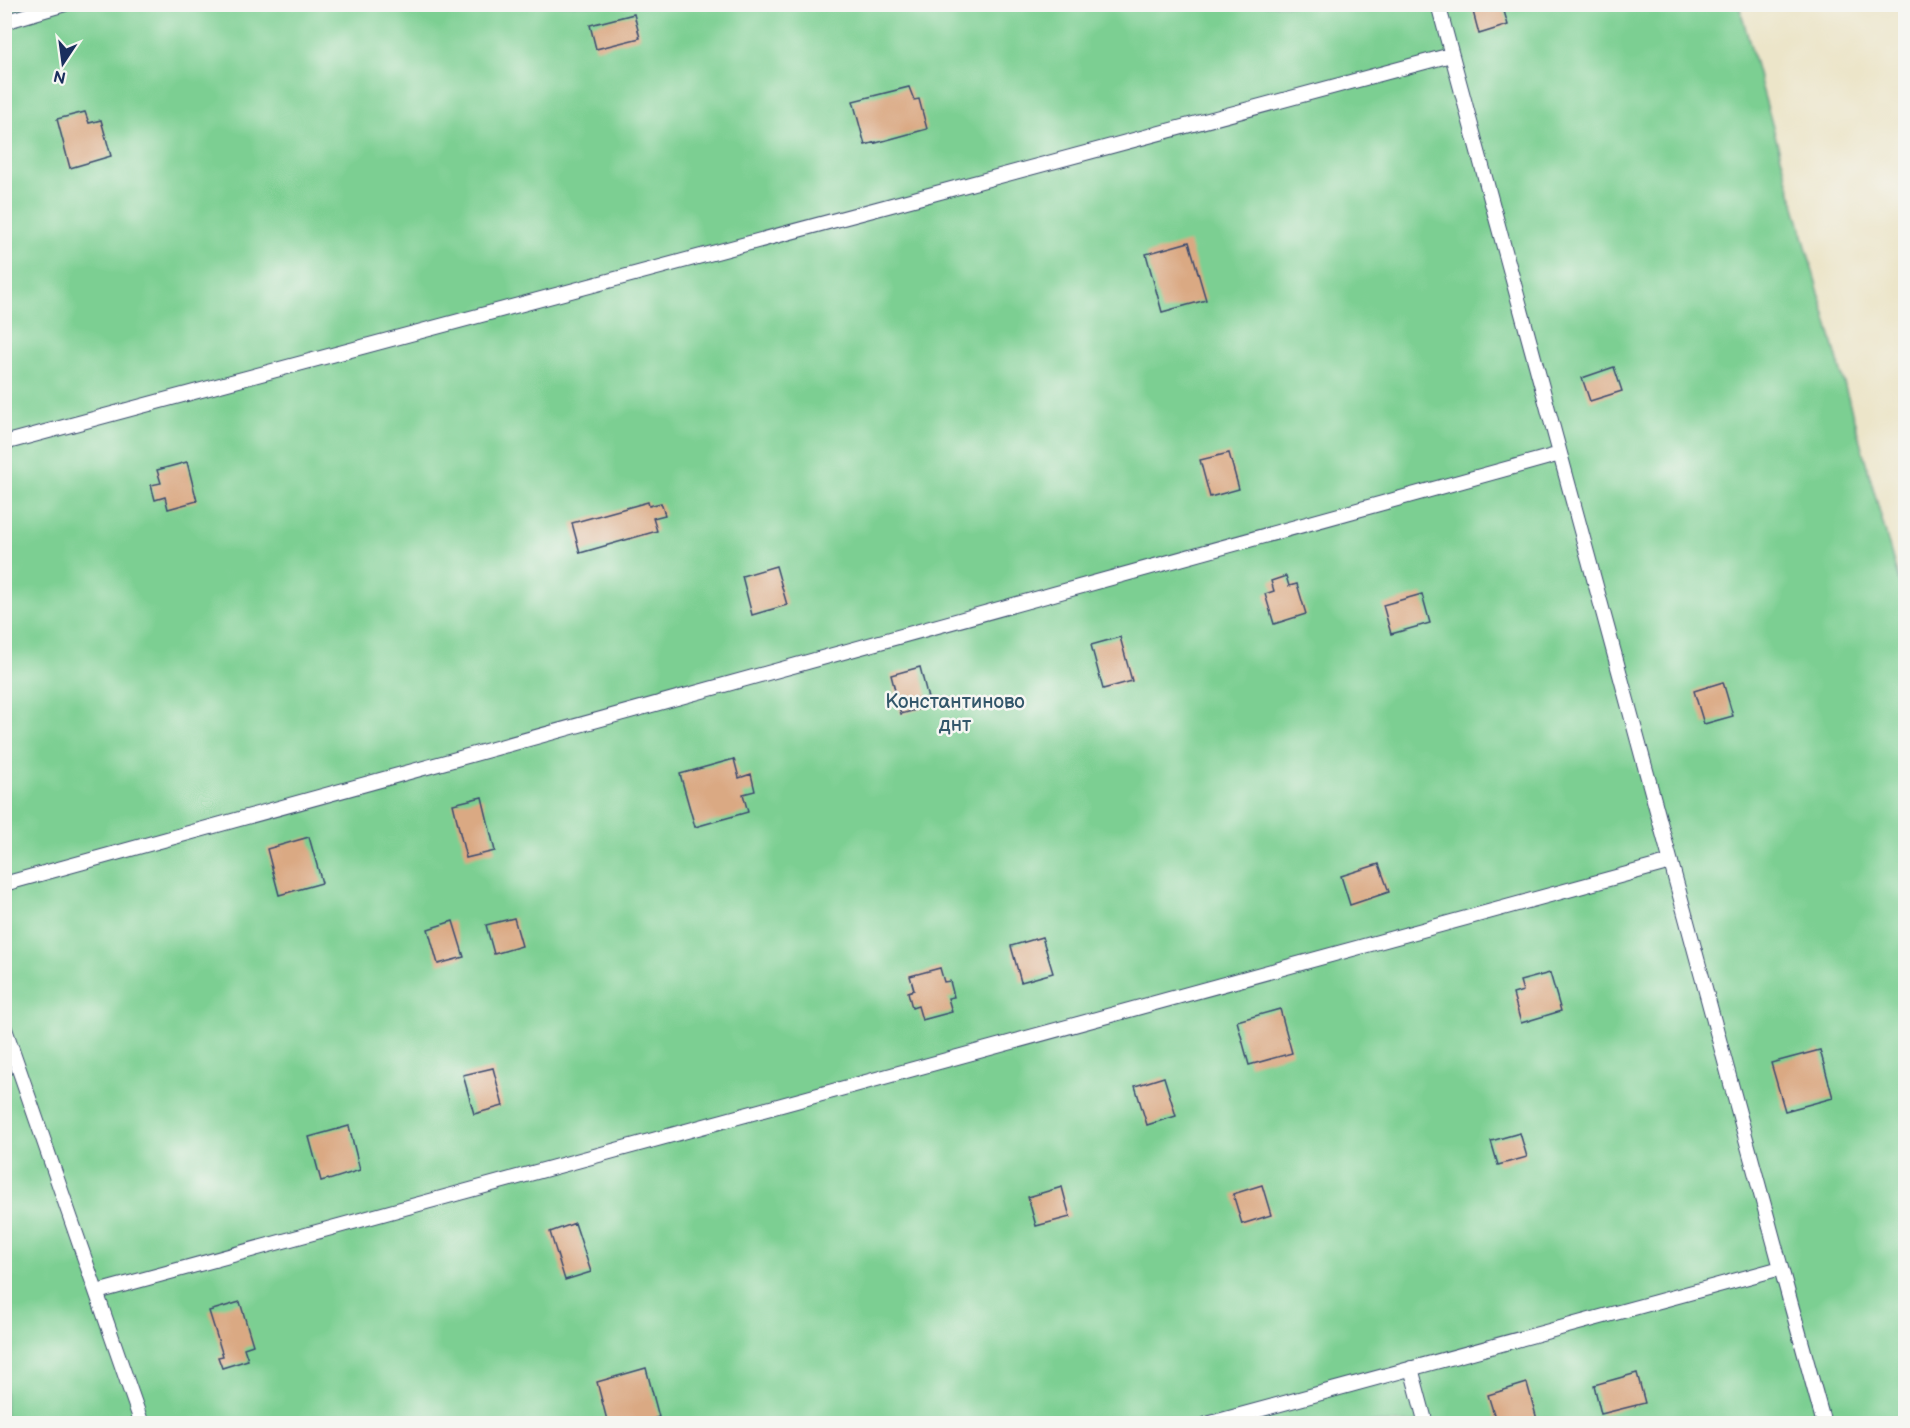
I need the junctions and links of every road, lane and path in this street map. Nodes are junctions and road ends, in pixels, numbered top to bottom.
1 (65, 4) edge
2 (1438, 4) edge
3 (4, 22) edge
4 (1451, 55) junction
5 (4, 443) edge
6 (1560, 454) junction
7 (1671, 862) junction
8 (4, 884) edge
9 (4, 1026) edge
10 (1781, 1268) junction
11 (97, 1292) junction
12 (1411, 1368) junction
13 (142, 1424) edge
14 (1207, 1424) edge
15 (1426, 1424) edge
16 (1824, 1424) edge

1 - 3 lane
2 - 4 lane
4 - 5 lane
4 - 6 lane
6 - 7 lane
6 - 8 lane
7 - 10 lane
7 - 11 lane
9 - 11 lane
10 - 12 lane
10 - 16 lane
11 - 13 lane
12 - 14 lane
12 - 15 lane

